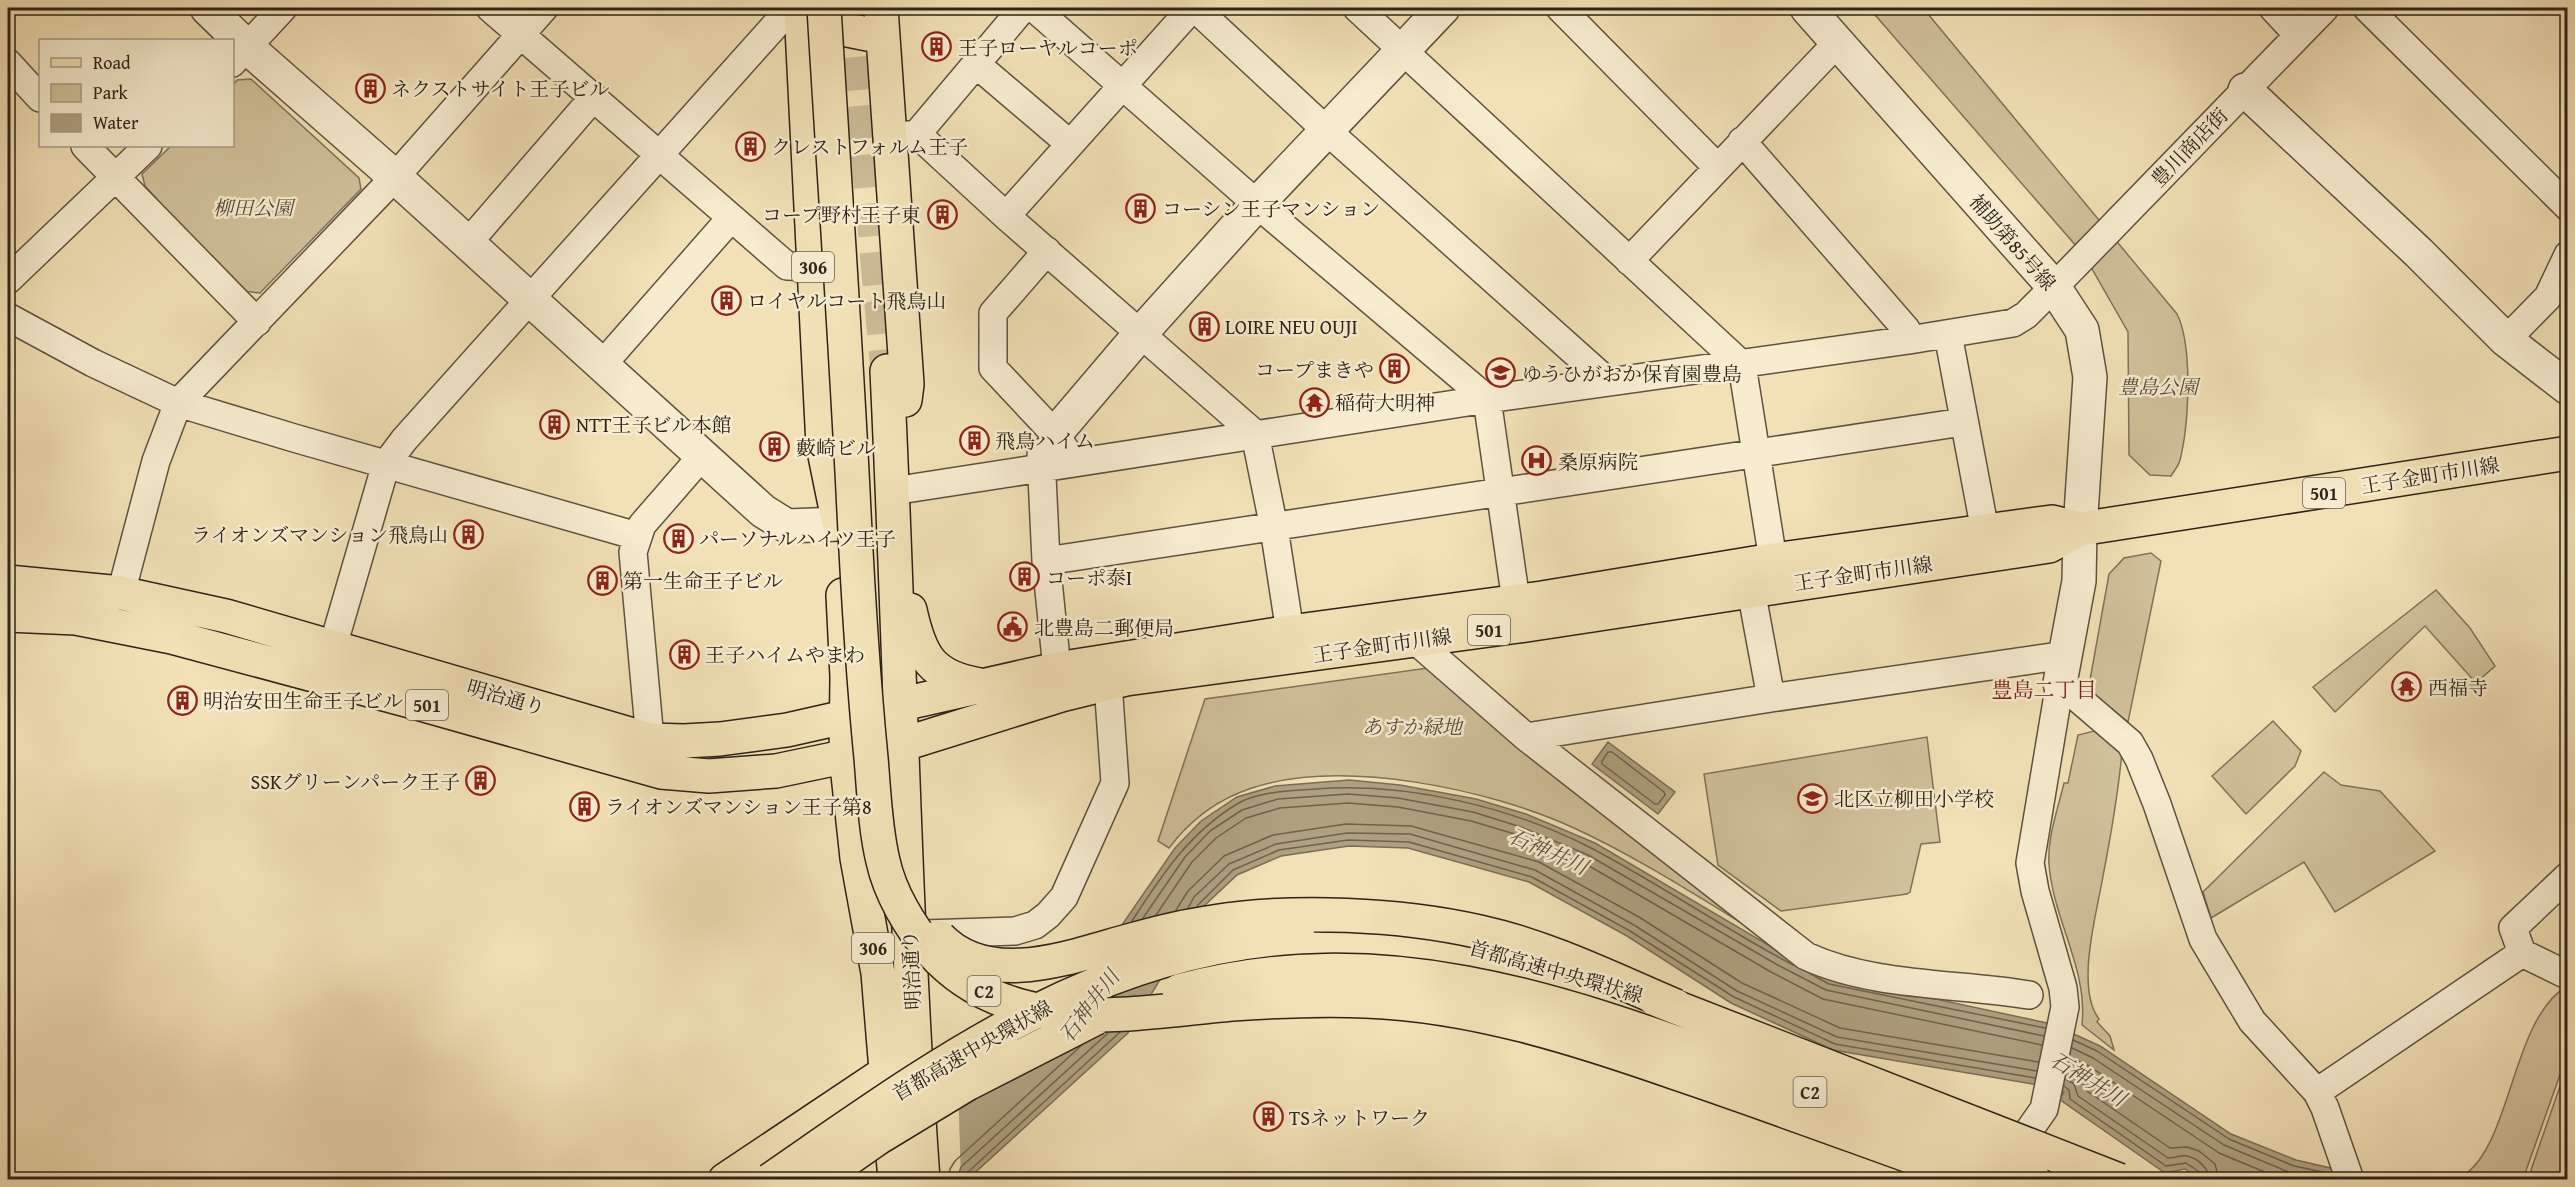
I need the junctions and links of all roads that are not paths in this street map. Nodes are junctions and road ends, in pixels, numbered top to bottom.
1 (207, 8) edge
2 (283, 8) edge
3 (490, 8) edge
4 (544, 8) edge
5 (837, 8) edge
6 (1023, 8) edge
7 (1034, 8) edge
8 (1193, 8) edge
9 (1357, 8) edge
10 (1443, 8) edge
11 (1560, 8) edge
12 (1807, 8) edge
13 (2272, 8) edge
14 (2325, 8) edge
15 (2367, 8) edge
16 (795, 13) edge
17 (882, 22) edge
18 (520, 34) junction
19 (2298, 35) junction
20 (229, 39) edge
21 (1838, 42) junction
22 (1403, 50) junction
23 (240, 55) edge
24 (8, 63) edge
25 (976, 64) junction
26 (1121, 85) junction
27 (2245, 90) junction
28 (39, 98) edge
29 (593, 98) junction
30 (1326, 130) junction
31 (904, 136) junction
32 (1742, 141) junction
33 (1070, 144) junction
34 (85, 147) edge
35 (147, 147) edge
36 (660, 155) junction
37 (1717, 167) junction
38 (395, 177) junction
39 (115, 178) junction
40 (1257, 204) junction
41 (2568, 207) edge
42 (1006, 216) junction
43 (731, 218) junction
44 (467, 244) junction
45 (1047, 251) junction
46 (2568, 255) edge
47 (1629, 261) junction
48 (813, 267) junction
49 (8, 280) edge
50 (2054, 287) junction
51 (530, 300) junction
52 (8, 317) edge
53 (257, 322) junction
54 (1141, 333) junction
55 (1948, 334) junction
56 (1909, 340) junction
57 (2506, 340) junction
58 (1742, 364) junction
59 (601, 366) junction
60 (887, 370) tunnel mouth
61 (835, 372) dead end
62 (1608, 382) junction
63 (2568, 388) edge
64 (1487, 399) junction
65 (178, 403) junction
66 (1963, 422) junction
67 (1055, 434) junction
68 (1255, 434) junction
69 (1755, 453) junction
70 (2568, 453) edge
71 (702, 456) junction
72 (386, 464) junction
73 (1071, 464) junction
74 (1042, 469) junction
75 (893, 491) junction
76 (1500, 492) junction
77 (839, 524) junction
78 (1274, 528) junction
79 (2080, 529) junction
80 (1985, 531) junction
81 (637, 536) junction
82 (894, 539) junction
83 (1773, 560) junction
84 (1046, 561) junction
85 (8, 582) edge
86 (1751, 590) junction
87 (121, 593) junction
88 (1518, 614) junction
89 (8, 615) edge
90 (1290, 632) junction
91 (1416, 641) junction
92 (333, 646) junction
93 (1057, 669) junction
94 (2063, 669) junction
95 (1108, 683) junction
96 (982, 685) junction
97 (1772, 698) junction
98 (901, 705) junction
99 (846, 718) junction
100 (1526, 737) junction
101 (650, 740) junction
102 (901, 745) junction
103 (846, 756) junction
104 (2568, 876) edge
105 (910, 934) junction
106 (2522, 953) junction
107 (2568, 973) edge
108 (2029, 995) dead end
109 (1676, 1006) junction
110 (915, 1053) junction
111 (886, 1072) junction
112 (2321, 1100) junction
113 (905, 1132) junction
114 (724, 1179) edge
115 (770, 1179) edge
116 (818, 1179) edge
117 (837, 1179) edge
118 (894, 1179) edge
119 (923, 1179) edge
120 (1977, 1179) edge
121 (1991, 1179) edge
122 (2034, 1179) edge
123 (2119, 1179) edge
124 (2350, 1179) edge

1 - 20 street
2 - 23 street
3 - 18 street
4 - 18 street
5 - 109 main road, C2, bridge
6 - 25 street
7 - 26 street
8 - 26 street
8 - 30 street
9 - 22 street
10 - 22 street
11 - 37 street
12 - 21 street, 補助第85号線
13 - 19 street
14 - 19 street, 豊川商店街
15 - 41 street
16 - 17 main road
16 - 36 street
16 - 48 main road, 306
16 - 120 main road, C2, bridge
17 - 31 main road, 306
18 - 29 street
18 - 38 street
19 - 27 street, 豊川商店街
21 - 32 street
21 - 50 street, 補助第85号線
22 - 30 street
22 - 47 street
23 - 38 street
24 - 28 street
25 - 31 street
25 - 33 street
26 - 33 street
26 - 40 street
27 - 50 street, 豊川商店街
27 - 57 street
29 - 36 street
29 - 44 street
30 - 40 street
30 - 62 street
31 - 42 street
31 - 75 main road, 306
32 - 37 street
32 - 56 street
33 - 42 street
34 - 39 street
35 - 39 street
36 - 43 street
36 - 51 street
37 - 47 street
38 - 44 street
38 - 53 street
39 - 49 street
39 - 53 street
40 - 54 street
40 - 64 street
42 - 45 street
43 - 48 street
43 - 59 street
44 - 51 street
45 - 54 street
45 - 67 street
46 - 57 street
47 - 58 street
48 - 77 main road, 306
50 - 55 street, 豊川商店街
50 - 79 street, 補助第85号線
51 - 59 street
51 - 72 street
52 - 65 street
53 - 65 street
54 - 67 street
54 - 68 street
55 - 56 street, 豊川商店街
55 - 66 street
56 - 58 street, 豊川商店街
57 - 63 street
58 - 62 street, 豊川商店街
58 - 69 street
59 - 71 street
60 - 75 main road, 306
61 - 77 main road, 306
62 - 64 street, 豊川商店街
64 - 68 street, 豊川商店街
64 - 76 street
65 - 72 street
65 - 87 street
66 - 69 street
66 - 80 street
67 - 73 street
67 - 74 street
68 - 73 street, 豊川商店街
68 - 78 street
69 - 76 street
69 - 83 street
70 - 79 main road, 王子金町市川線 / 501
71 - 77 street
71 - 81 street
72 - 81 street
72 - 92 street
73 - 74 street, 豊川商店街
74 - 75 street, 豊川商店街
74 - 84 street
75 - 82 main road, 306
76 - 78 street
76 - 88 street
77 - 99 main road, 306
78 - 84 street
78 - 90 street
79 - 80 main road, 王子金町市川線 / 501
79 - 86 main road, 王子金町市川線 / 501
79 - 94 street, 補助第85号線
80 - 83 main road, 王子金町市川線 / 501
81 - 101 street
82 - 96 main road
82 - 98 main road, 306
83 - 88 main road, 王子金町市川線 / 501
84 - 93 street
85 - 87 main road, 明治通り / 501
86 - 88 main road, 王子金町市川線 / 501
86 - 97 street
87 - 92 main road, 明治通り / 501
88 - 90 main road, 王子金町市川線 / 501
88 - 91 main road, 王子金町市川線 / 501
89 - 103 main road, 明治通り / 501
90 - 93 main road, 王子金町市川線 / 501
91 - 95 main road, 王子金町市川線 / 501
91 - 100 street
92 - 101 main road, 明治通り / 501
93 - 96 main road, 王子金町市川線 / 501
94 - 97 street
94 - 112 street
94 - 121 street
95 - 102 main road, 王子金町市川線 / 501
95 - 105 street
96 - 98 main road, 王子金町市川線 / 501
97 - 100 street
98 - 99 main road, 明治通り / 501
98 - 102 main road, 306
99 - 101 main road, 明治通り / 501
99 - 103 main road, 306
100 - 108 street
102 - 103 main road, 明治通り / 501
102 - 105 main road, 明治通り / 306
103 - 111 main road, 明治通り / 306
104 - 106 street
105 - 110 main road, 明治通り / 306
106 - 107 street
106 - 112 street
109 - 115 main road, 首都高速中央環状線 / C2, bridge
109 - 123 main road, 首都高速中央環状線 / C2, bridge
110 - 111 main road
110 - 113 main road, 明治通り / 306
111 - 113 main road, 明治通り / 306
111 - 114 main road
112 - 124 street
113 - 117 main road
113 - 118 main road, 明治通り / 306
113 - 119 main road, 明治通り / 306
116 - 122 main road, 首都高速中央環状線 / C2, bridge

